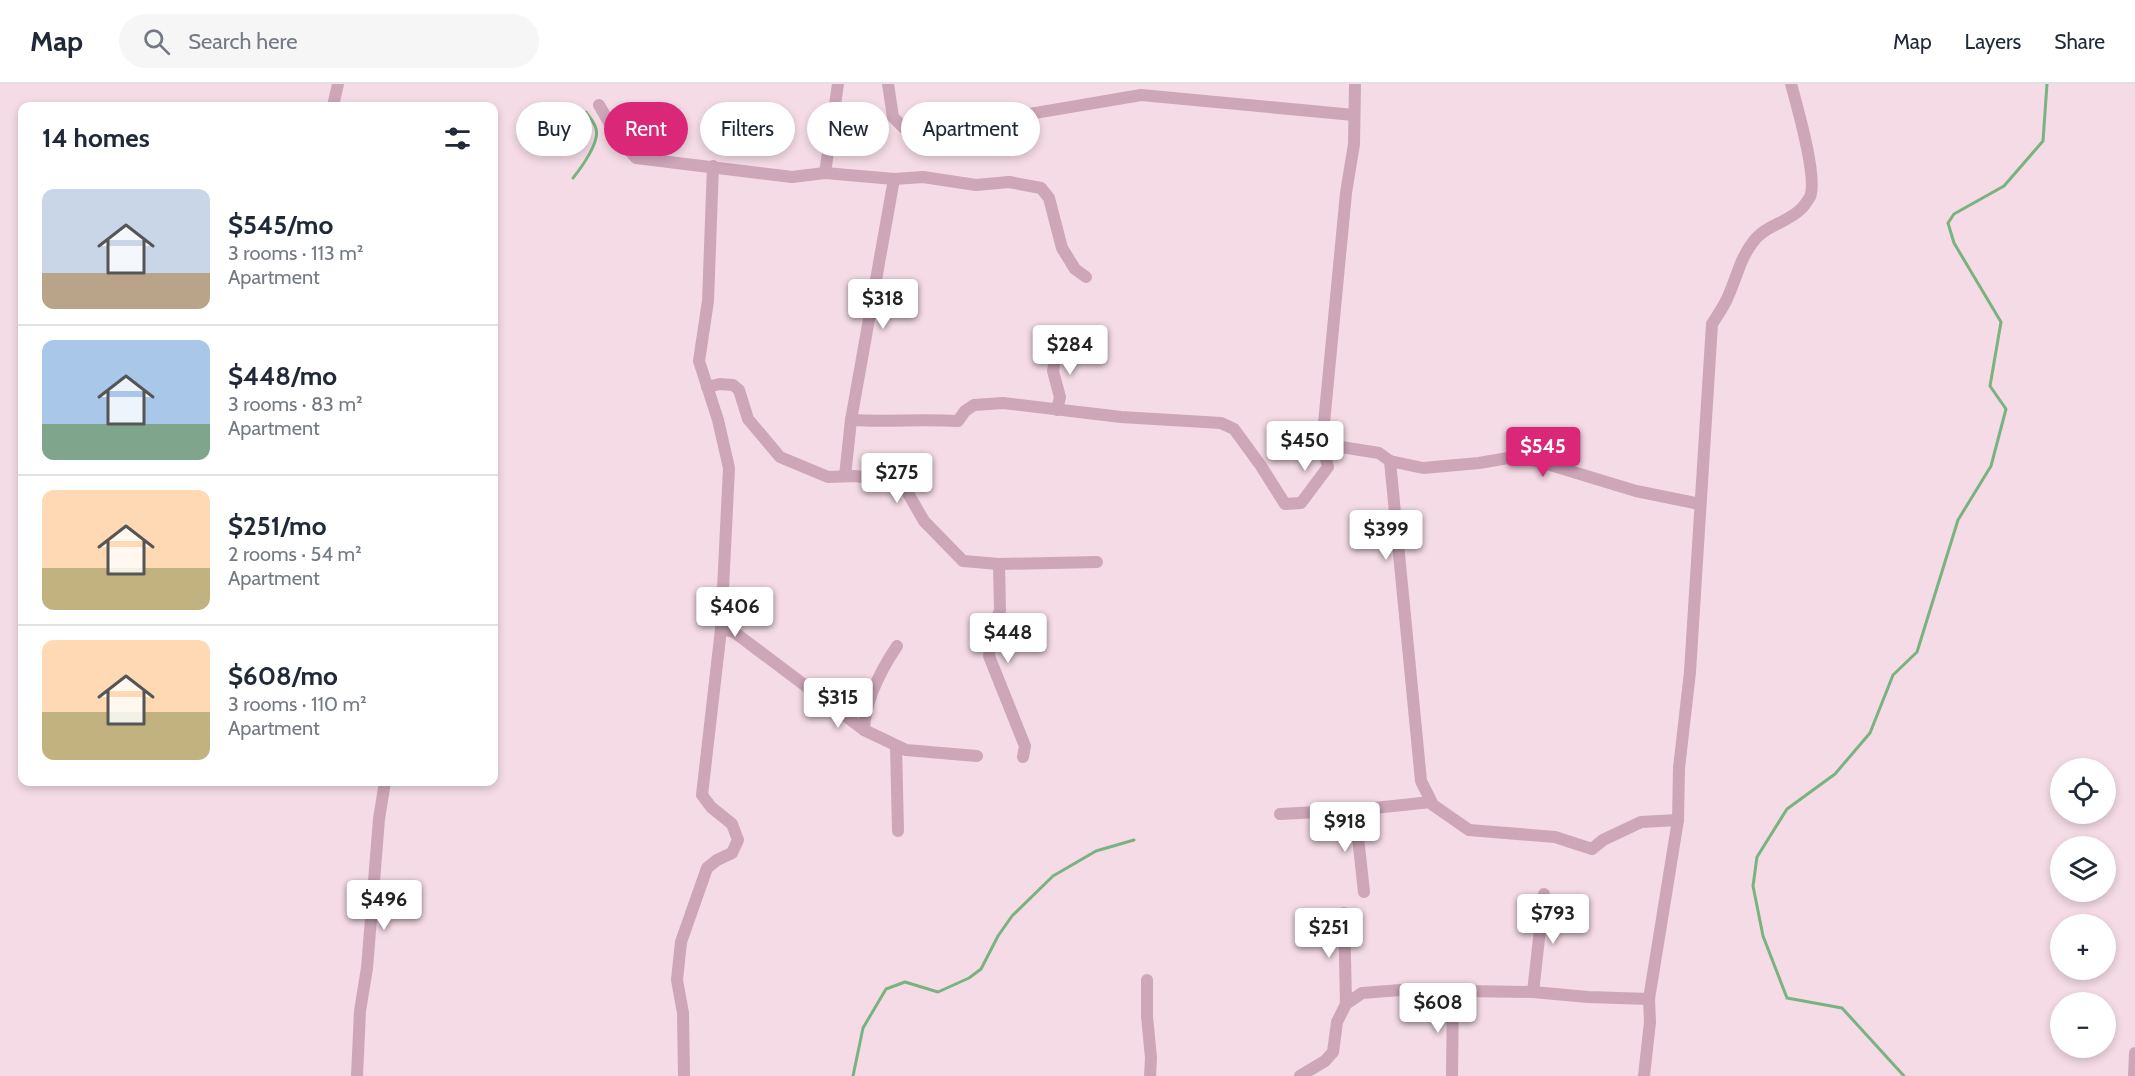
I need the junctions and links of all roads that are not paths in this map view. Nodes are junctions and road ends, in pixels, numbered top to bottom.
1 (338, 84) edge
2 (838, 84) edge
3 (888, 84) edge
4 (1354, 84) edge
5 (1791, 84) edge
6 (334, 102) edge
7 (599, 105) dead end
8 (1354, 115) junction
9 (713, 166) junction
10 (825, 173) junction
11 (894, 179) junction
12 (1086, 277) dead end
13 (1059, 336) dead end
14 (707, 387) junction
15 (1057, 410) junction
16 (851, 420) junction
17 (1322, 444) junction
18 (1390, 461) junction
19 (845, 476) junction
20 (1700, 504) junction
21 (1097, 562) dead end
22 (999, 564) junction
23 (721, 629) junction
24 (897, 645) dead end
25 (864, 730) junction
26 (896, 746) junction
27 (977, 756) dead end
28 (1023, 757) dead end
29 (384, 786) edge
30 (1431, 802) junction
31 (1355, 810) junction
32 (1280, 814) dead end
33 (1678, 820) junction
34 (898, 831) dead end
35 (1364, 892) dead end
36 (1544, 894) dead end
37 (1344, 913) dead end
38 (1147, 980) dead end
39 (1453, 992) junction
40 (1533, 992) junction
41 (1649, 999) junction
42 (1346, 1004) junction
43 (2135, 1053) edge
44 (357, 1076) edge
45 (684, 1076) edge
46 (1150, 1076) edge
47 (1300, 1076) edge
48 (1452, 1076) edge
49 (1644, 1076) edge
50 (2134, 1076) edge

1 - 6 street
2 - 10 street
3 - 8 street
4 - 8 street
5 - 20 street
7 - 9 street
8 - 17 street
9 - 10 street
9 - 14 street
10 - 11 street
11 - 12 street
11 - 16 street
13 - 15 street
14 - 19 street
14 - 23 street
15 - 16 street
15 - 17 street
16 - 19 street
17 - 18 street
18 - 20 street
18 - 30 street
19 - 22 street
20 - 33 street
21 - 22 street
22 - 28 street
23 - 25 street
23 - 45 street
24 - 25 street
25 - 26 street
26 - 27 street
26 - 34 street
29 - 44 street
30 - 31 street
30 - 33 street
31 - 32 street
31 - 35 street
33 - 41 street
36 - 40 street
37 - 42 street
38 - 46 street
39 - 40 street
39 - 42 street
39 - 48 street
40 - 41 street
41 - 49 street
42 - 47 street
43 - 50 street

